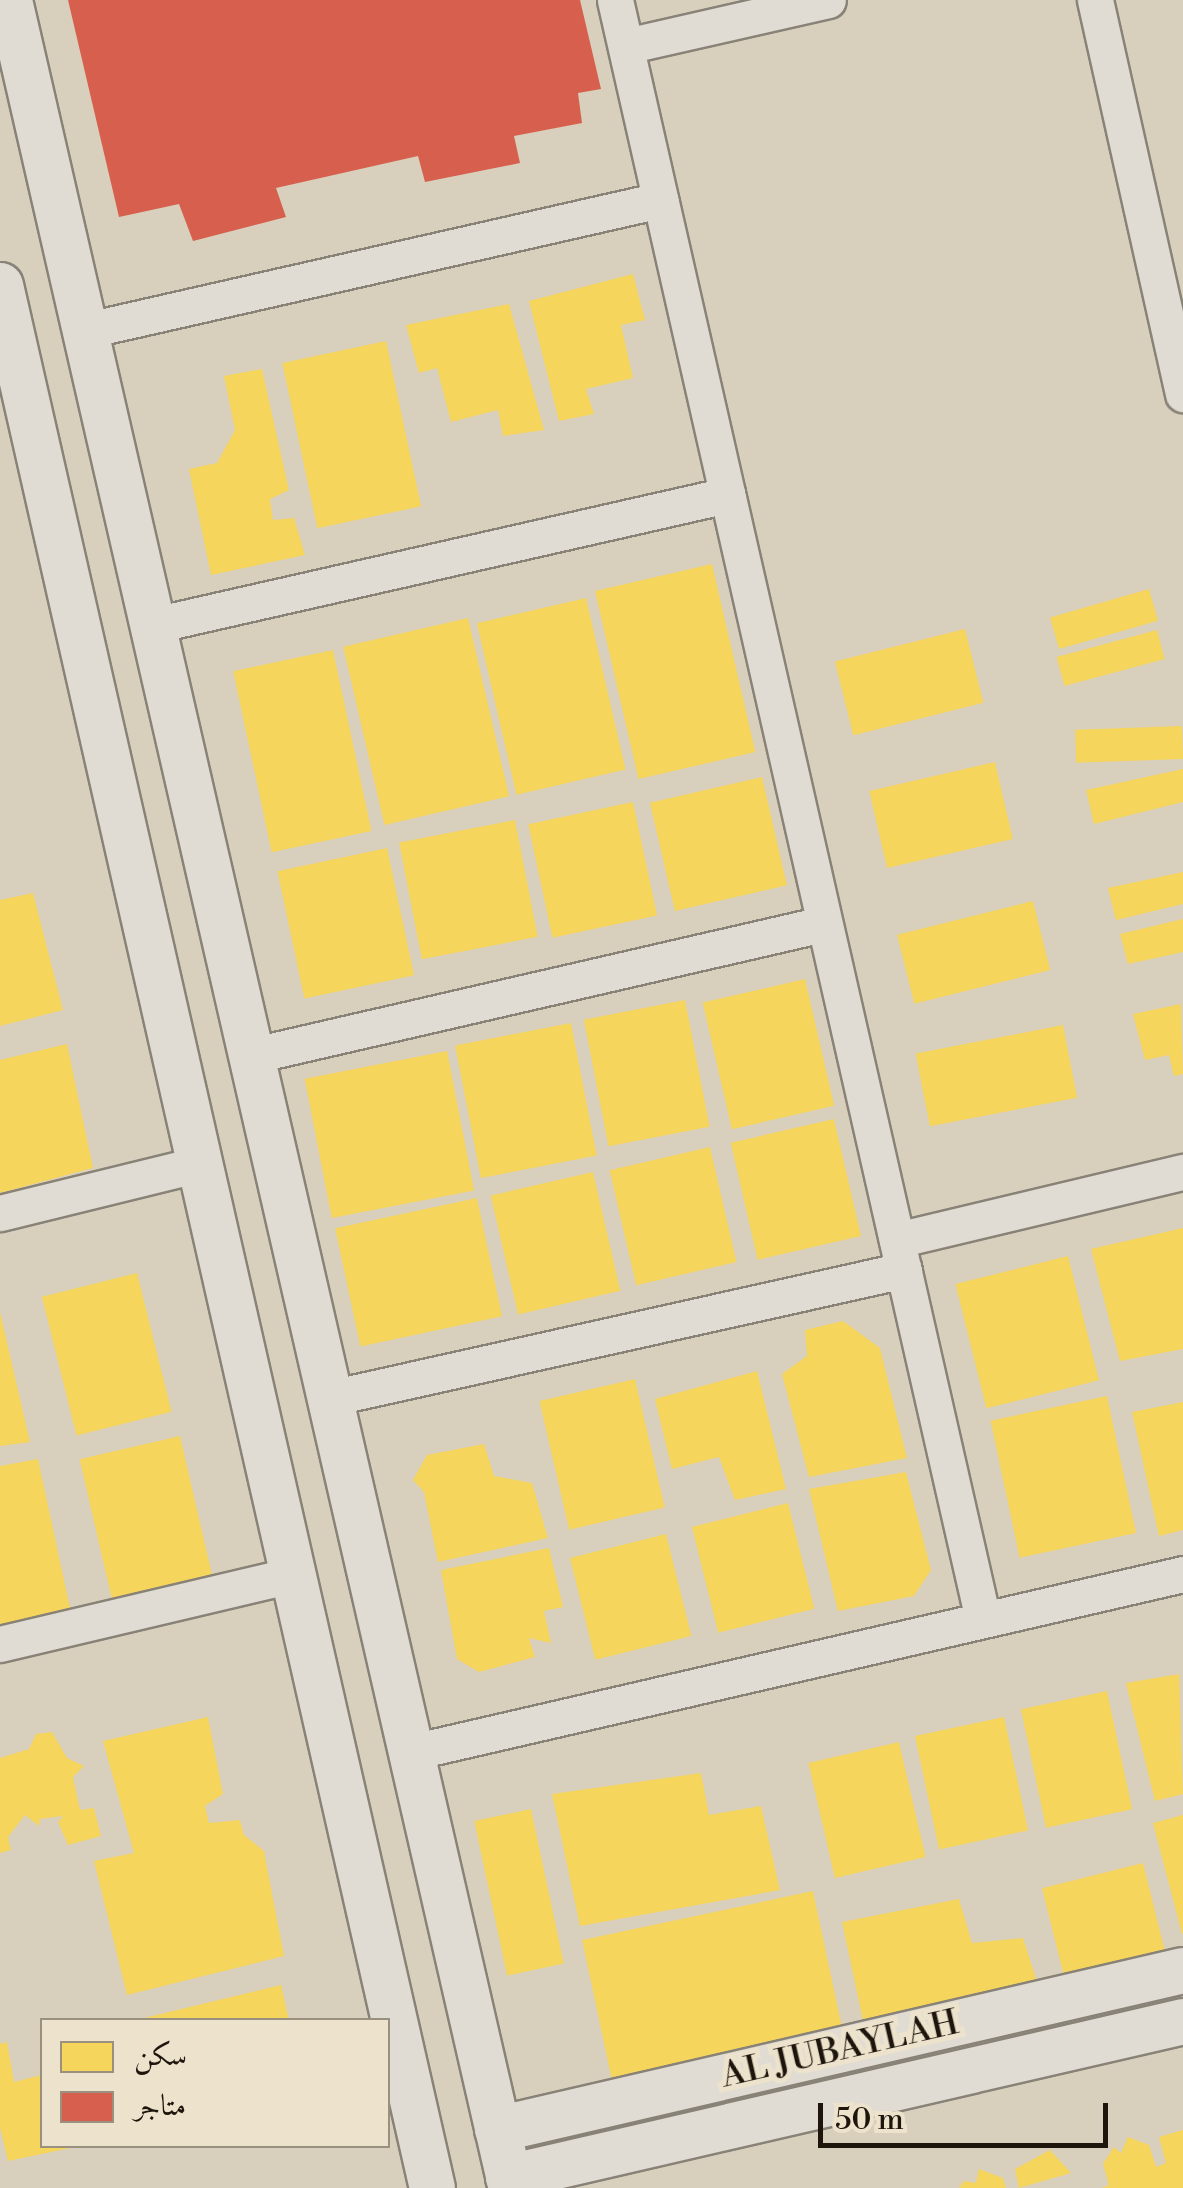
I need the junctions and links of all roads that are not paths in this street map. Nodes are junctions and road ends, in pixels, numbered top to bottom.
1 (9, 0) edge
2 (615, 0) edge
3 (828, 0) edge
4 (1095, 0) edge
5 (626, 46) junction
6 (660, 200) junction
7 (0, 286) edge
8 (84, 331) junction
9 (1180, 371) edge
10 (107, 438) junction
11 (38, 453) junction
12 (727, 496) junction
13 (154, 625) junction
14 (823, 924) junction
15 (254, 1055) junction
16 (200, 1164) junction
17 (1183, 1172) edge
18 (0, 1214) edge
19 (901, 1255) junction
20 (330, 1398) junction
21 (1183, 1574) edge
22 (293, 1575) junction
23 (983, 1620) junction
24 (0, 1644) edge
25 (412, 1752) junction
26 (1183, 1970) edge
27 (1183, 2022) edge
28 (497, 2129) junction
29 (509, 2182) edge
30 (432, 2188) edge

1 - 8 street
2 - 5 street
3 - 5 street
4 - 9 street
5 - 6 street
6 - 8 street
6 - 12 street
7 - 11 street
8 - 10 street
10 - 11 street
10 - 13 street
11 - 16 street
12 - 13 street
12 - 14 street
13 - 15 street
14 - 15 street
14 - 19 street
15 - 20 street
16 - 18 street
16 - 22 street
17 - 19 street
19 - 20 street
19 - 23 street
20 - 25 street
21 - 23 street
22 - 24 street
22 - 30 street
23 - 25 street
25 - 28 street
26 - 28 street, AL JUBAYLAH
27 - 29 street
28 - 29 street

